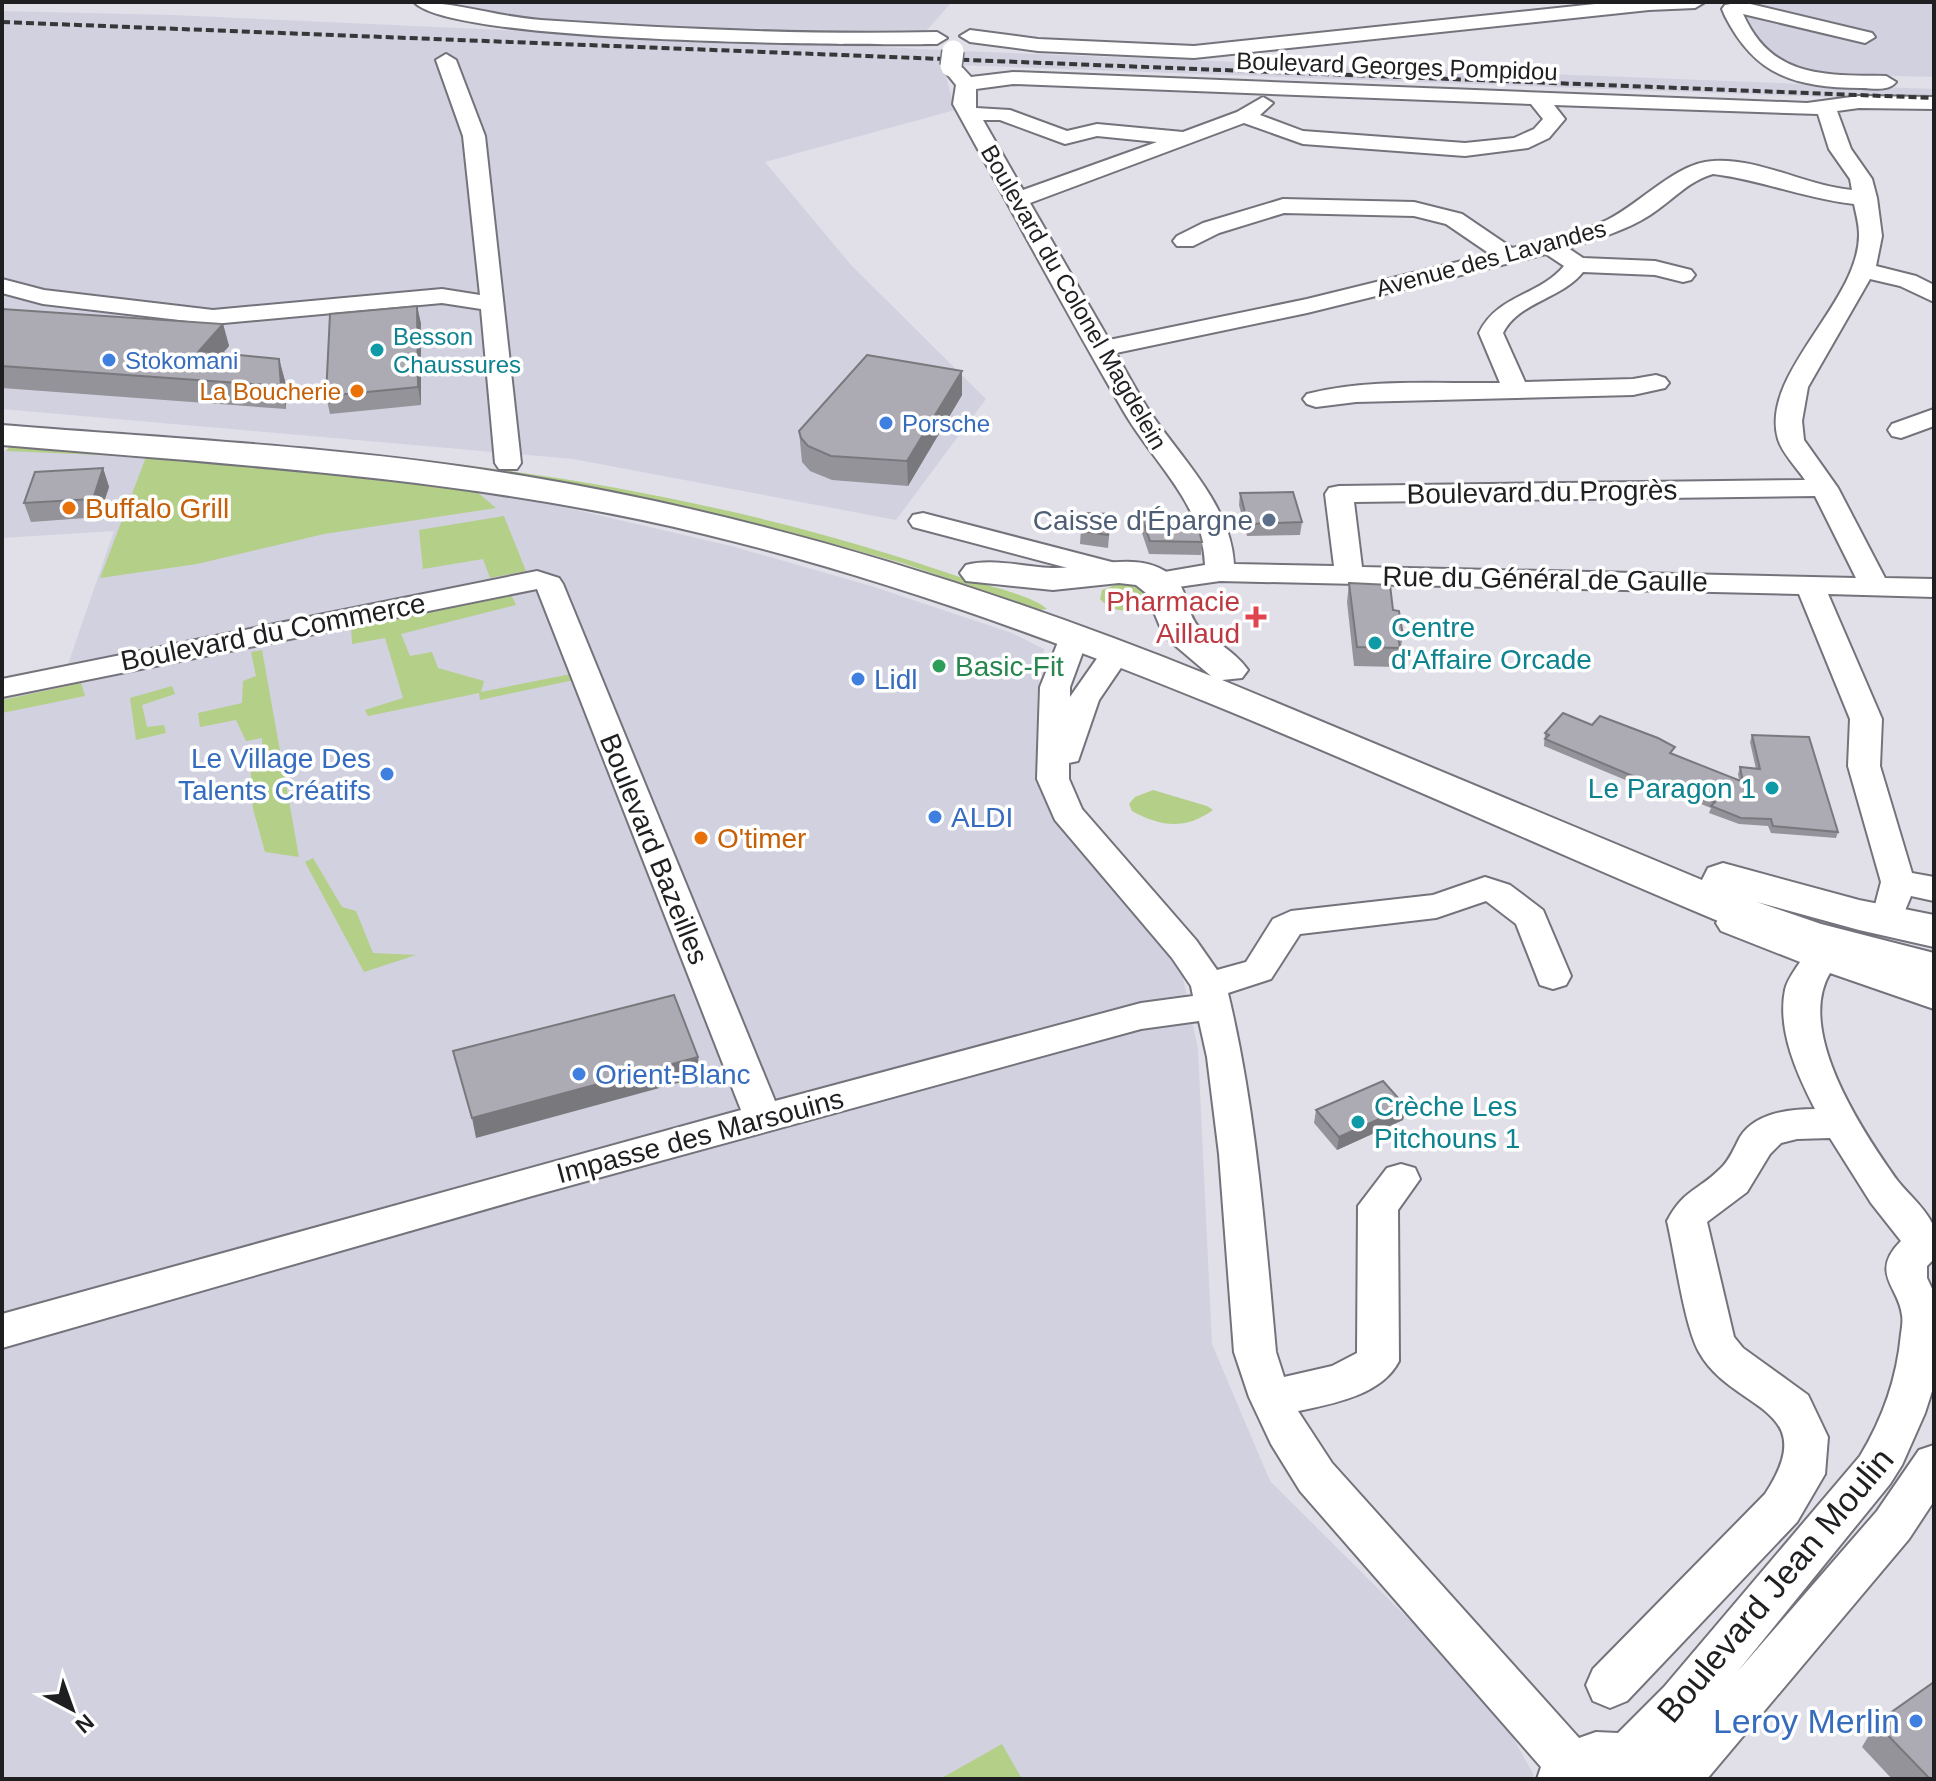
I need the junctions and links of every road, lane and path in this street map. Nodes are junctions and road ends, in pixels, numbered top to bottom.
1 (424, 2) edge
2 (1696, 2) edge
3 (1710, 2) edge
4 (1739, 6) edge
5 (1865, 37) dead end
6 (955, 53) junction
7 (446, 60) dead end
8 (1934, 83) edge
9 (1282, 88) junction
10 (1536, 98) junction
11 (1934, 103) edge
12 (1826, 108) junction
13 (969, 114) junction
14 (1244, 116) junction
15 (1183, 139) junction
16 (1017, 198) junction
17 (1866, 198) junction
18 (1185, 241) dead end
19 (1550, 246) junction
20 (1508, 256) junction
21 (1577, 265) junction
22 (1863, 270) junction
23 (1683, 275) dead end
24 (2, 286) edge
25 (1934, 295) edge
26 (492, 304) junction
27 (1102, 349) junction
28 (1656, 383) dead end
29 (1514, 389) junction
30 (1316, 399) dead end
31 (1934, 417) edge
32 (2, 419) edge
33 (1901, 430) dead end
34 (2, 435) edge
35 (508, 463) junction
36 (1824, 488) junction
37 (923, 521) dead end
38 (1220, 572) junction
39 (979, 573) junction
40 (1110, 574) junction
41 (1349, 574) junction
42 (544, 581) joint
43 (1810, 585) junction
44 (1875, 587) junction
45 (1162, 588) junction
46 (1934, 588) edge
47 (1079, 625) junction
48 (1125, 642) junction
49 (1228, 670) junction
50 (2, 688) edge
51 (1649, 876) junction
52 (1934, 889) edge
53 (1934, 931) edge
54 (1934, 951) edge
55 (1815, 968) dead end
56 (1934, 969) edge
57 (1553, 976) dead end
58 (1212, 995) junction
59 (1934, 996) edge
60 (763, 1119) junction
61 (1839, 1124) junction
62 (1401, 1179) dead end
63 (1930, 1243) edge
64 (1929, 1315) edge
65 (2, 1331) edge
66 (1270, 1397) junction
67 (1934, 1464) edge
68 (1610, 1685) dead end
69 (1644, 1768) edge
70 (1566, 1772) edge
71 (1675, 1779) edge

1 - 6 street
2 - 3 street
2 - 6 street
3 - 4 street
4 - 5 street
4 - 8 street
6 - 9 street, Boulevard Georges Pompidou
6 - 13 street, Boulevard du Colonel Magdelein
7 - 26 street
9 - 10 street, Boulevard Georges Pompidou
9 - 14 street
10 - 12 street, Boulevard Georges Pompidou
10 - 14 street
11 - 12 street, Boulevard Georges Pompidou
12 - 17 street
13 - 15 street
13 - 16 street, Boulevard du Colonel Magdelein
14 - 15 street
15 - 16 street
16 - 27 street, Boulevard du Colonel Magdelein
17 - 19 street, Avenue des Lavandes
17 - 22 street
18 - 20 street
19 - 20 street, Avenue des Lavandes
19 - 21 street
20 - 27 street, Avenue des Lavandes
21 - 23 street
21 - 29 street
22 - 25 street
22 - 36 street
24 - 26 street
26 - 35 street
27 - 38 street, Boulevard du Colonel Magdelein
28 - 29 street
29 - 30 street
31 - 33 street
32 - 35 main road
34 - 47 main road
35 - 39 main road
36 - 41 street, Boulevard du Progrès
36 - 44 street
37 - 40 street
38 - 41 street, Rue du Général de Gaulle
38 - 45 street, Rue du Général de Gaulle
39 - 40 main road
39 - 47 main road
40 - 45 main road
40 - 47 main road
41 - 43 street, Rue du Général de Gaulle
42 - 50 street, Boulevard du Commerce
42 - 60 street, Boulevard Bazeilles
43 - 44 street, Rue du Général de Gaulle
43 - 52 street
44 - 46 street, Rue du Général de Gaulle
45 - 48 main road
45 - 49 main road
47 - 48 main road
47 - 58 street
48 - 49 main road
48 - 51 main road
48 - 58 street
49 - 53 main road
51 - 54 main road
51 - 56 main road
51 - 59 street
55 - 61 street
57 - 58 street, Impasse des Marsouins
58 - 60 street, Impasse des Marsouins
58 - 66 street
60 - 65 street, Impasse des Marsouins
61 - 63 street
61 - 68 street
62 - 66 street
63 - 64 street
64 - 69 street, Boulevard Jean Moulin
66 - 70 street
67 - 71 street, Boulevard Jean Moulin
69 - 70 street

